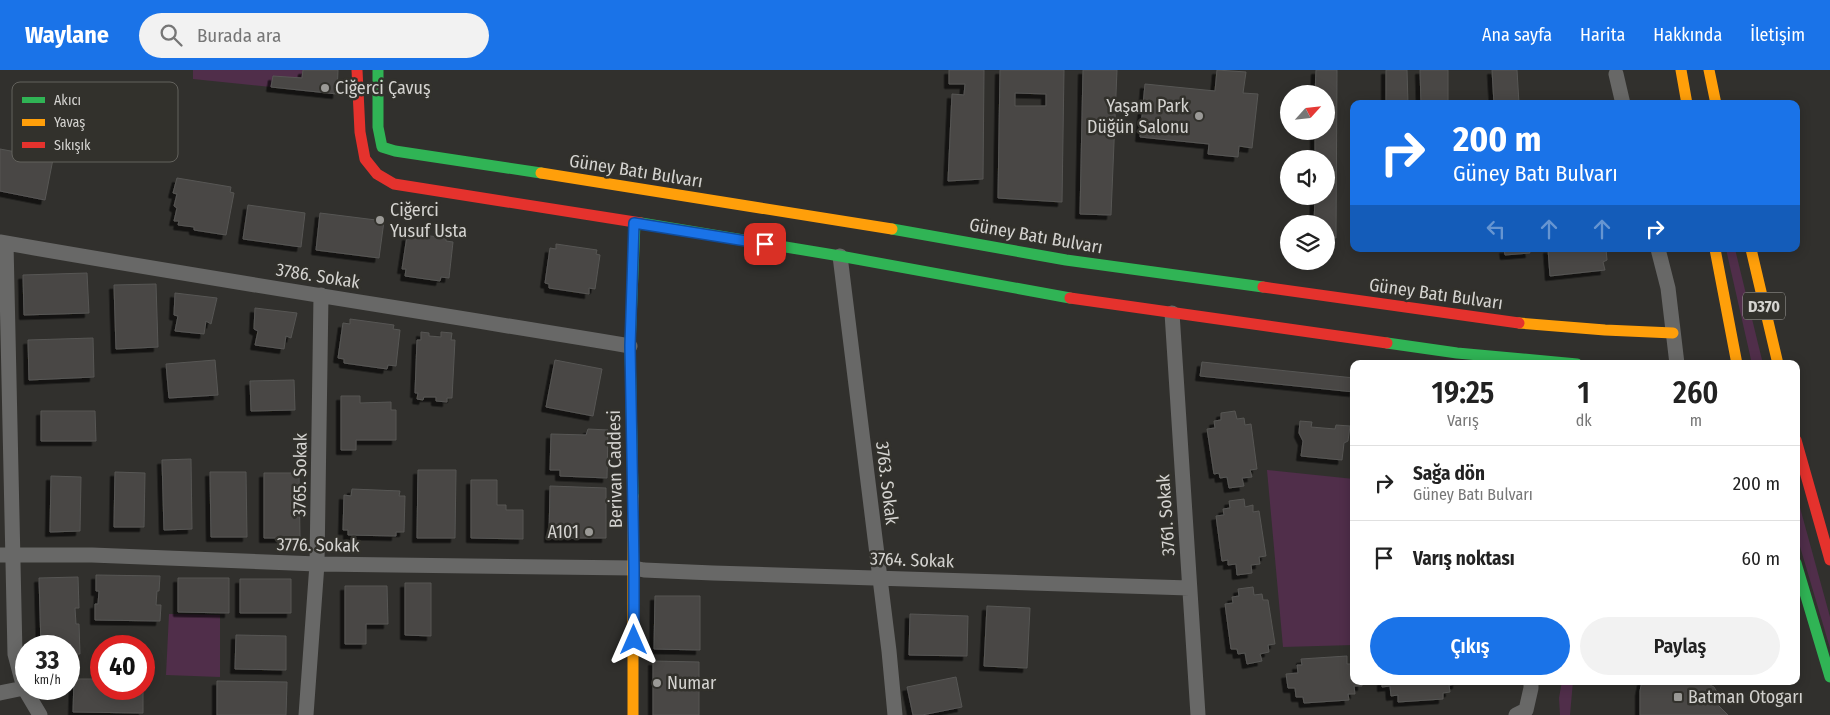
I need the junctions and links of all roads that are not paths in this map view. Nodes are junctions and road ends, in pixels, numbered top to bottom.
1 (357, 70) edge
2 (378, 70) edge
3 (1681, 70) edge
4 (1709, 70) edge
5 (1616, 74) dead end
6 (1622, 100) edge
7 (1686, 100) edge
8 (1715, 100) edge
9 (634, 223) junction
10 (3, 243) edge
11 (1659, 252) edge
12 (1716, 252) edge
13 (1752, 252) edge
14 (840, 256) junction
15 (322, 295) junction
16 (1172, 313) junction
17 (1673, 333) junction
18 (630, 346) junction
19 (1509, 360) edge
20 (1676, 360) edge
21 (1737, 360) edge
22 (1777, 360) edge
23 (1800, 454) edge
24 (7, 554) edge
25 (1830, 560) edge
26 (317, 564) junction
27 (634, 568) junction
28 (1800, 576) edge
29 (880, 578) junction
30 (1190, 588) junction
31 (15, 643) edge
32 (1830, 676) edge
33 (1531, 685) edge
34 (15, 690) edge
35 (0, 693) edge
36 (31, 700) edge
37 (40, 715) edge
38 (306, 715) edge
39 (633, 715) edge
40 (895, 715) edge
41 (1198, 715) edge
42 (1516, 715) edge

1 - 9 main road
2 - 17 main road, Güney Batı Bulvarı
3 - 7 main road
4 - 8 main road
5 - 6 street
9 - 14 main road
9 - 18 main road, Berivan Caddesi
10 - 15 street, 3786. Sokak
10 - 24 street
11 - 17 street
12 - 21 main road, D370
13 - 22 main road, D370
14 - 16 main road
14 - 29 street, 3763. Sokak
15 - 18 street, 3786. Sokak
15 - 26 street, 3765. Sokak
16 - 19 main road
16 - 30 street, 3761. Sokak
17 - 20 street
18 - 27 main road, Berivan Caddesi
23 - 25 main road
24 - 26 street, 3776. Sokak
24 - 31 street
26 - 27 street, 3776. Sokak
26 - 38 street, 3765. Sokak
27 - 29 street, 3764. Sokak
27 - 39 main road, Berivan Caddesi
28 - 32 main road
29 - 30 street, 3764. Sokak
29 - 40 street, 3763. Sokak
30 - 41 street, 3761. Sokak
33 - 42 street
34 - 35 street
36 - 37 street

